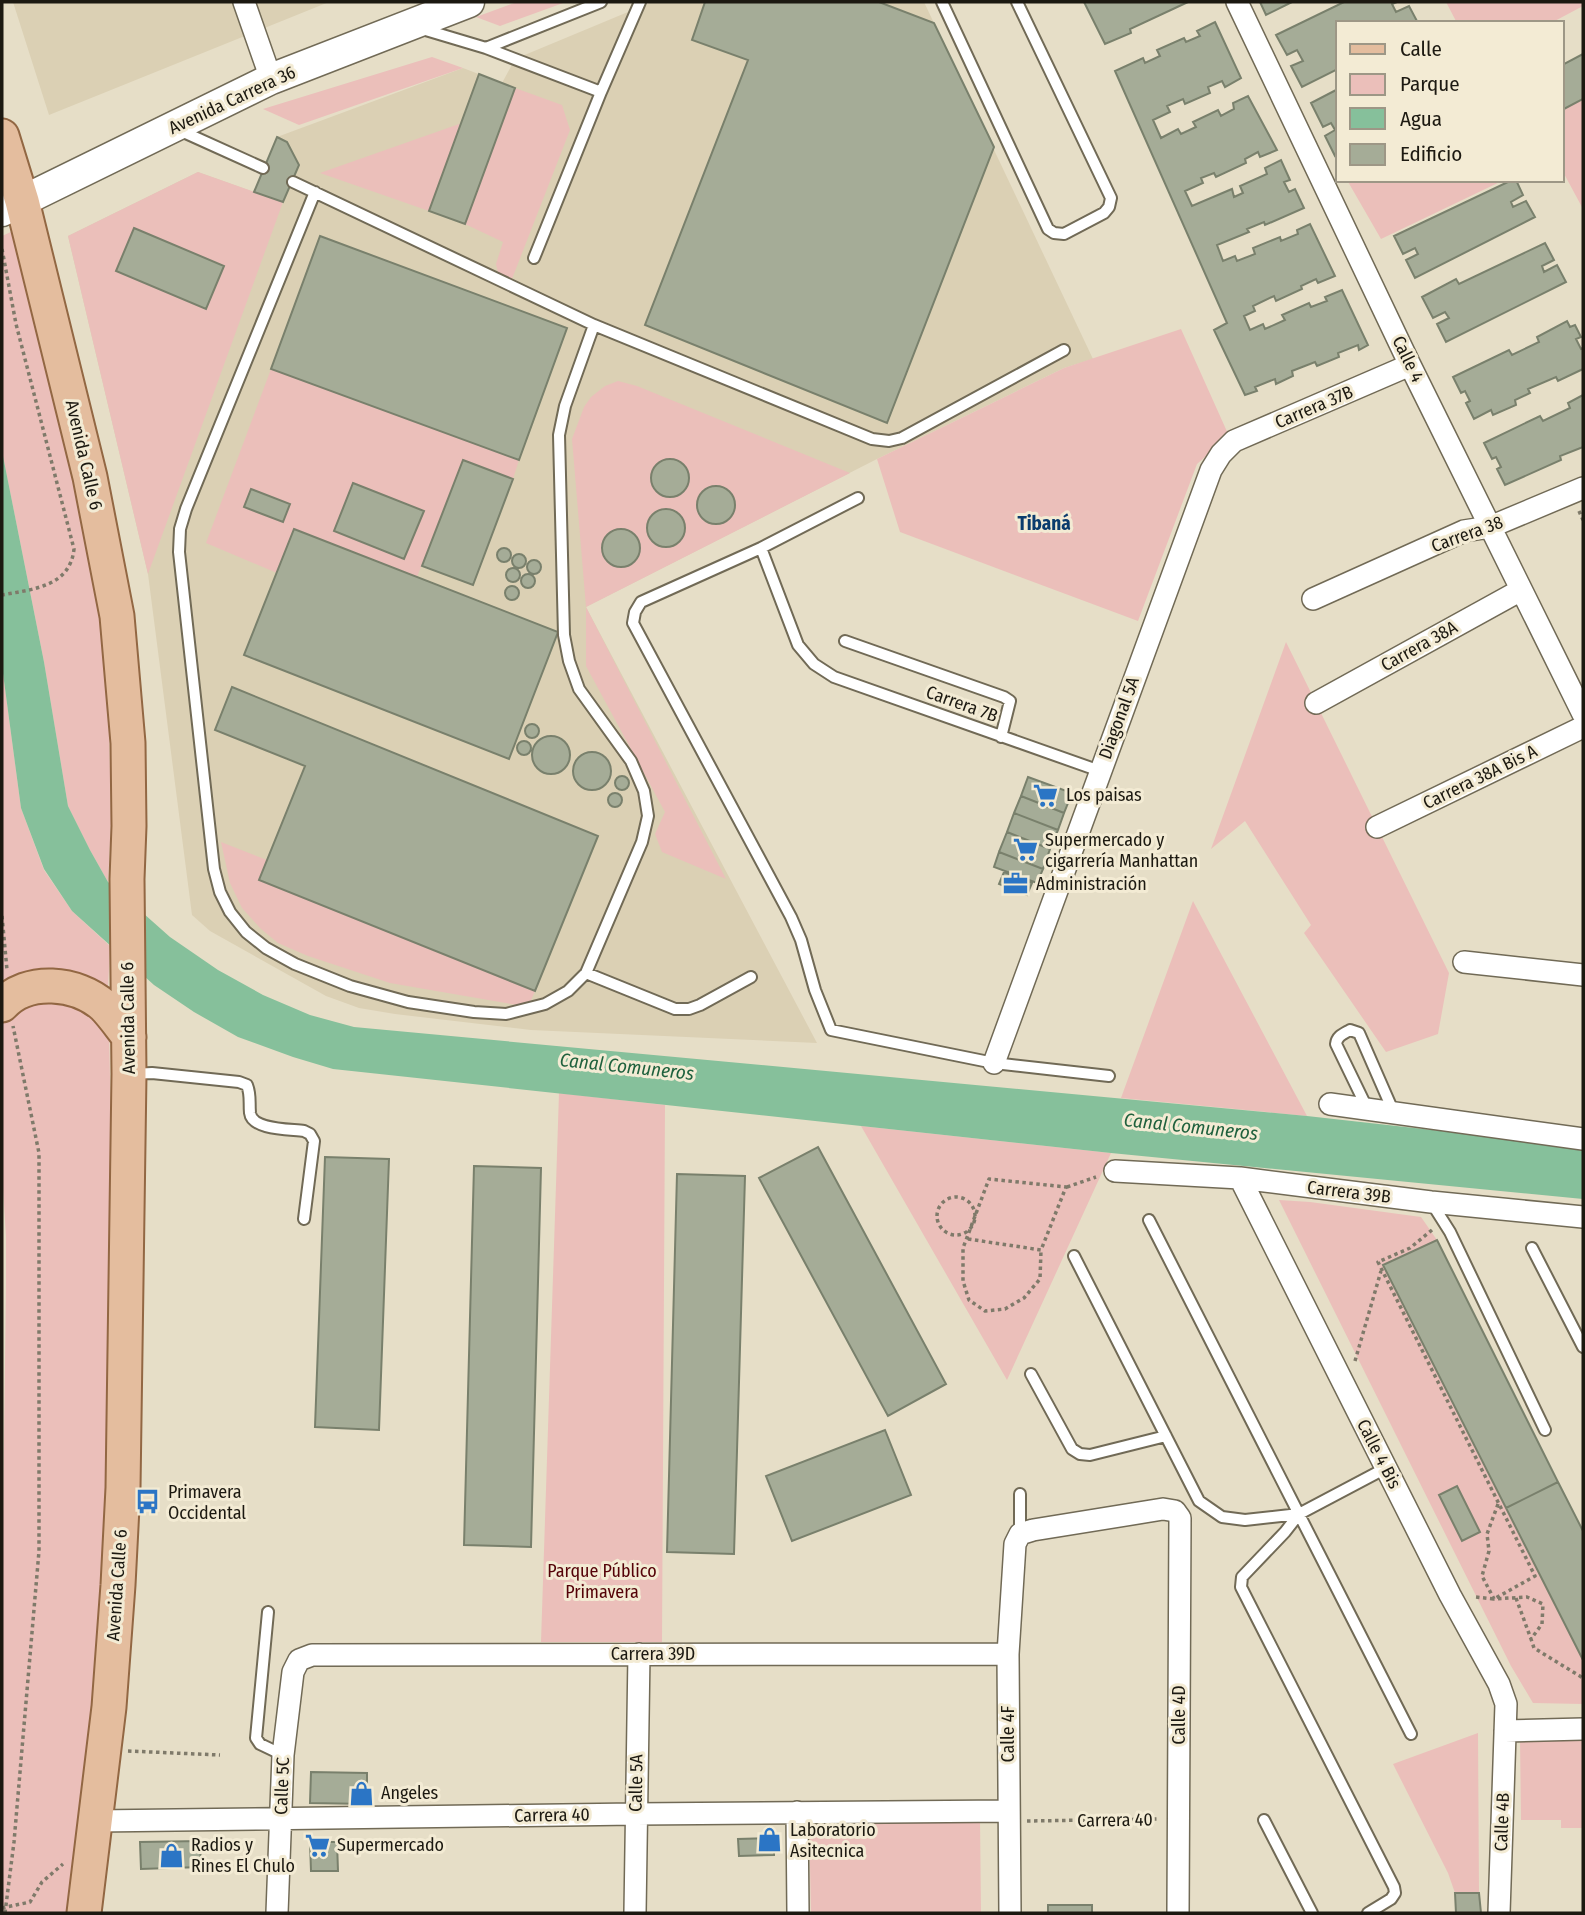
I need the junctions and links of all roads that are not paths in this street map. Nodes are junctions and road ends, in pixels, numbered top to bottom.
1 (244, 2) edge
2 (469, 2) edge
3 (601, 2) edge
4 (640, 2) edge
5 (942, 2) edge
6 (1017, 2) edge
7 (1237, 2) edge
8 (410, 25) junction
9 (486, 48) junction
10 (271, 79) junction
11 (601, 92) junction
12 (173, 127) junction
13 (2, 136) edge
14 (263, 168) dead end
15 (293, 181) dead end
16 (315, 192) junction
17 (12, 206) edge
18 (534, 258) dead end
19 (594, 325) junction
20 (1064, 350) dead end
21 (1410, 365) junction
22 (1221, 454) joint
23 (1583, 488) edge
24 (858, 498) dead end
25 (1490, 527) junction
26 (761, 548) junction
27 (1521, 590) junction
28 (1313, 599) dead end
29 (845, 641) dead end
30 (1316, 703) dead end
31 (1583, 714) edge
32 (1583, 727) edge
33 (1001, 737) junction
34 (1100, 771) junction
35 (1377, 827) dead end
36 (1464, 962) dead end
37 (586, 973) junction
38 (1583, 975) edge
39 (751, 976) dead end
40 (6, 1000) edge
41 (128, 1022) junction
42 (994, 1063) junction
43 (129, 1074) junction
44 (1110, 1076) dead end
45 (1330, 1104) dead end
46 (1367, 1108) junction
47 (1395, 1113) junction
48 (1583, 1139) edge
49 (1115, 1171) road end
50 (1240, 1178) junction
51 (1431, 1202) junction
52 (1583, 1217) edge
53 (304, 1219) dead end
54 (1149, 1220) dead end
55 (1532, 1248) dead end
56 (1074, 1256) dead end
57 (1583, 1347) edge
58 (1031, 1374) dead end
59 (1545, 1430) dead end
60 (1166, 1436) junction
61 (1386, 1468) junction
62 (1020, 1494) dead end
63 (1299, 1514) junction
64 (1017, 1544) junction
65 (268, 1612) dead end
66 (639, 1654) junction
67 (1008, 1654) junction
68 (299, 1660) joint
69 (1583, 1729) edge
70 (1505, 1731) junction
71 (1411, 1734) dead end
72 (283, 1755) junction
73 (797, 1812) junction
74 (635, 1814) junction
75 (1009, 1816) junction
76 (281, 1819) junction
77 (1264, 1820) dead end
78 (96, 1821) junction
79 (85, 1913) edge
80 (277, 1913) edge
81 (635, 1913) edge
82 (797, 1913) edge
83 (1010, 1913) edge
84 (1178, 1913) edge
85 (1312, 1913) edge
86 (1368, 1913) edge
87 (1499, 1913) edge

1 - 10 street
2 - 8 main road, Avenida Carrera 36
3 - 9 lane
4 - 11 lane
5 - 6 lane
7 - 21 street, Calle 4
8 - 9 lane
8 - 10 main road, Avenida Carrera 36
9 - 11 lane
10 - 12 main road, Avenida Carrera 36
11 - 18 lane
12 - 14 lane
12 - 17 main road, Avenida Carrera 36
13 - 17 main road, Avenida Calle 6
15 - 16 lane
16 - 19 lane
16 - 37 lane
17 - 41 main road, Avenida Calle 6
19 - 20 lane
19 - 37 lane
21 - 22 street, Carrera 37B
21 - 25 street, Calle 4
22 - 34 street, Diagonal 5A
23 - 25 street, Carrera 38
24 - 26 lane
25 - 27 street, Calle 4
25 - 28 street, Carrera 38
26 - 33 lane, Carrera 7B
26 - 42 lane
27 - 30 street, Carrera 38A
27 - 31 street, Calle 4
29 - 33 lane
32 - 35 street, Carrera 38A Bis A
33 - 34 lane, Carrera 7B
34 - 42 street, Diagonal 5A
36 - 38 street
37 - 39 lane
40 - 41 main road
41 - 43 main road, Avenida Calle 6
42 - 44 lane
43 - 53 lane
43 - 78 main road, Avenida Calle 6
45 - 46 street
46 - 47 street
46 - 47 lane
47 - 48 street
49 - 50 street, Carrera 39B
50 - 51 street, Carrera 39B
50 - 61 street, Calle 4 Bis
51 - 52 street, Carrera 39B
51 - 59 lane
54 - 63 lane
55 - 57 lane
56 - 60 lane
58 - 60 lane
60 - 63 lane
61 - 63 lane
61 - 70 street, Calle 4 Bis
62 - 64 lane
63 - 71 lane
63 - 86 lane
64 - 67 street, Calle 4F
64 - 84 street, Calle 4D
65 - 72 lane
66 - 67 street, Carrera 39D
66 - 68 street, Carrera 39D
66 - 74 street, Calle 5A
67 - 75 street, Calle 4F
68 - 72 street, Calle 5C
69 - 70 street
70 - 87 street, Calle 4B
72 - 76 street, Calle 5C
73 - 74 street, Carrera 40
73 - 75 street, Carrera 40
73 - 82 street
74 - 76 street, Carrera 40
74 - 81 street, Calle 5A
75 - 83 street, Calle 4F
76 - 78 street, Carrera 40
76 - 80 street, Calle 5C
77 - 85 lane
78 - 79 main road, Avenida Calle 6

